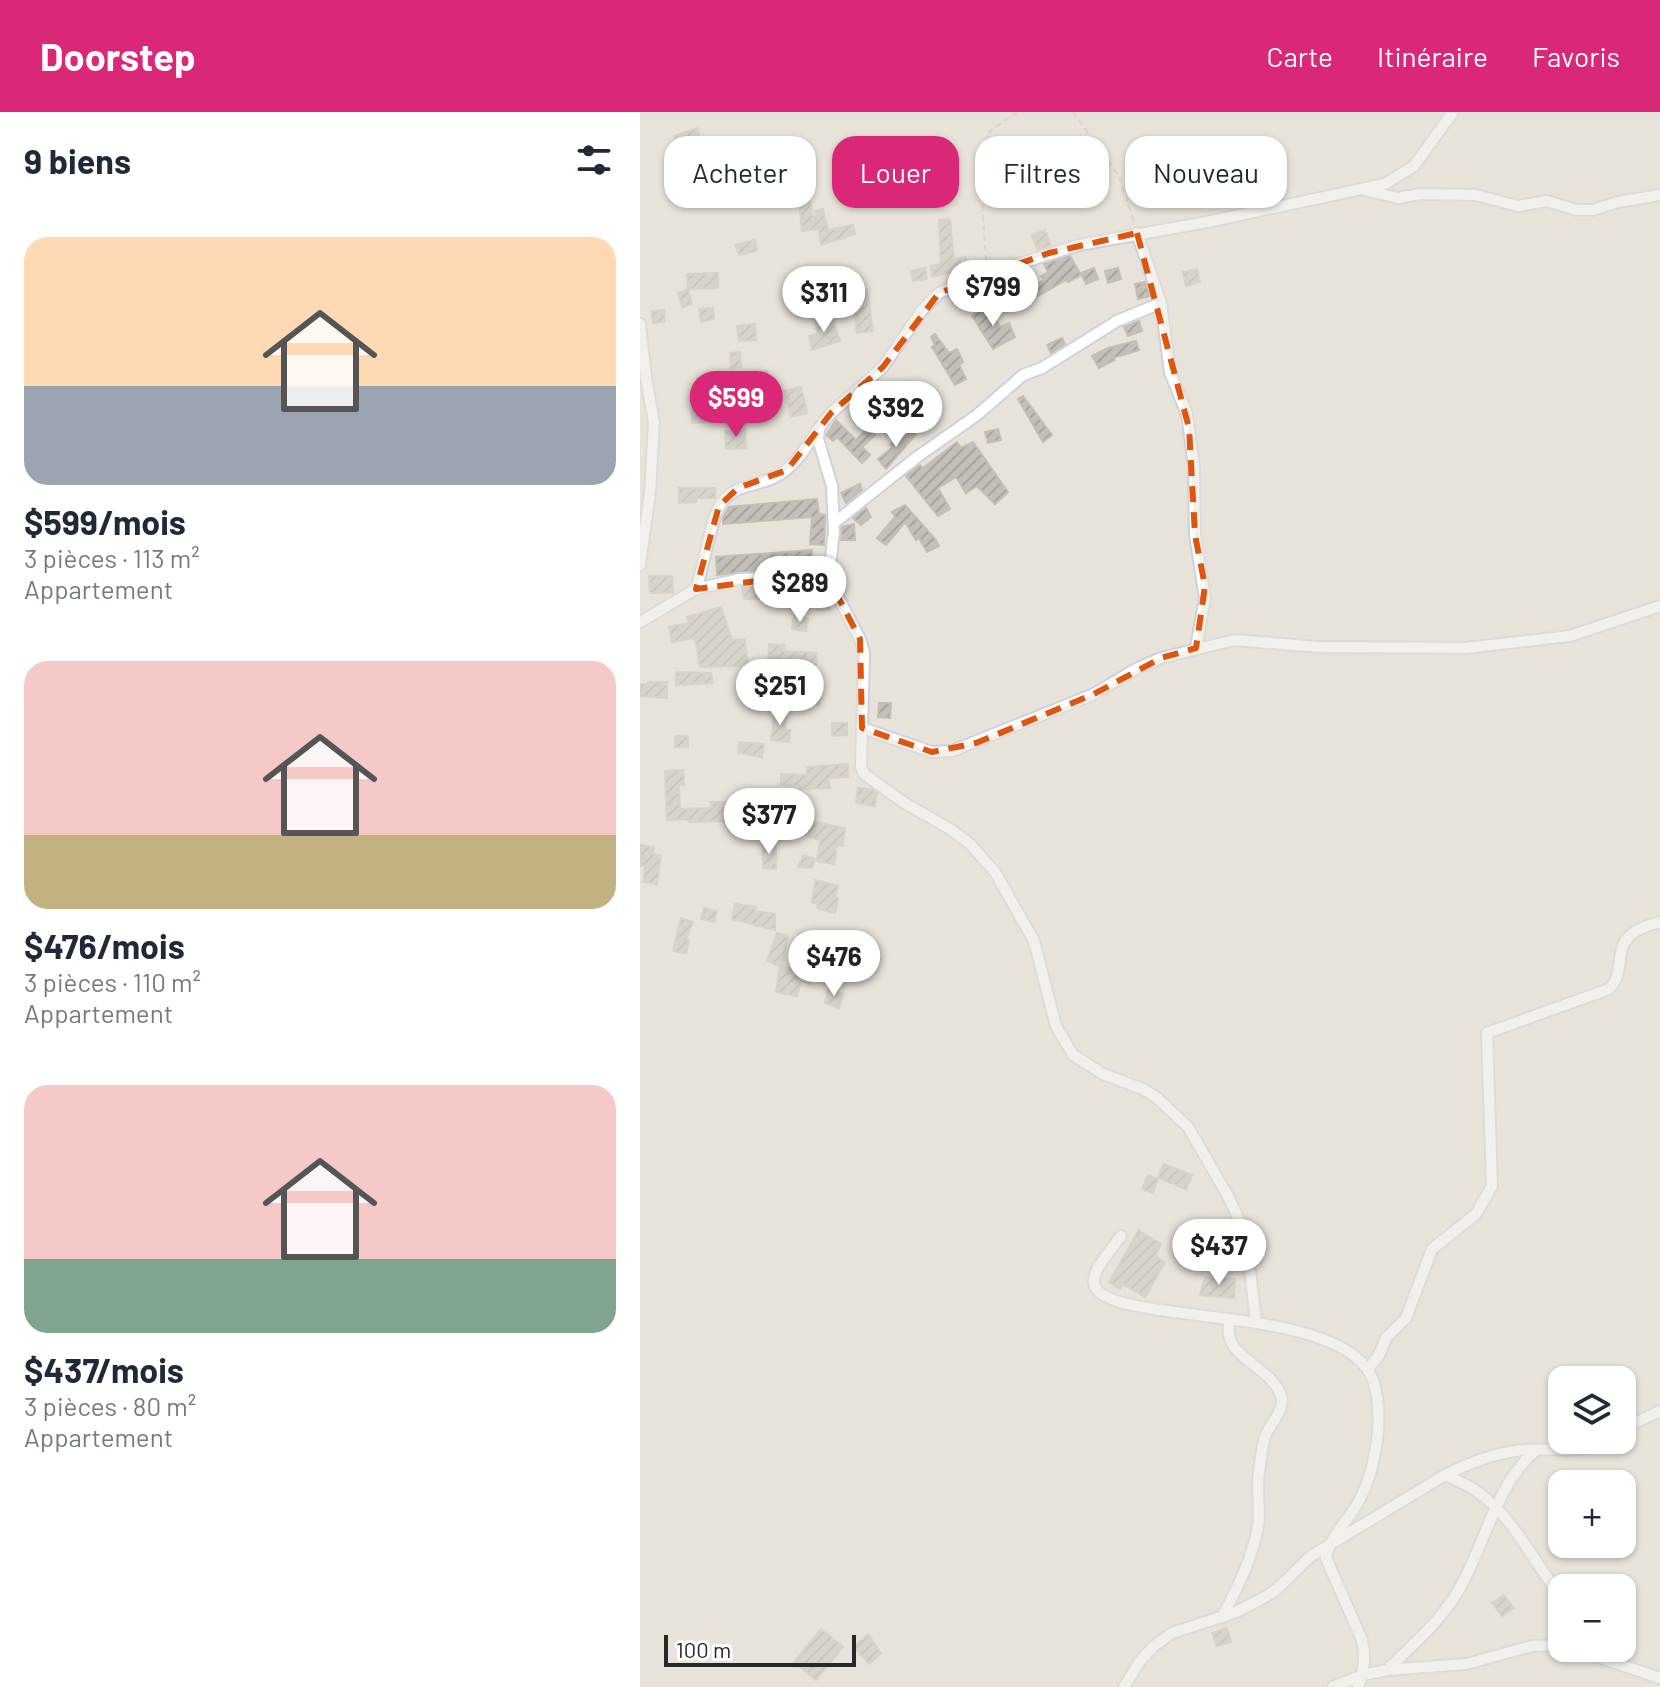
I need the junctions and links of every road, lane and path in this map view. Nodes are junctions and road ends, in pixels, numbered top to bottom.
1 (1017, 112) edge
2 (1073, 112) edge
3 (1453, 112) edge
4 (1362, 190) junction
5 (1660, 195) edge
6 (1137, 233) junction
7 (987, 274) junction
8 (1161, 303) junction
9 (640, 324) edge
10 (819, 428) junction
11 (834, 523) junction
12 (640, 565) edge
13 (825, 572) junction
14 (696, 589) junction
15 (1660, 606) edge
16 (640, 622) edge
17 (1196, 648) junction
18 (862, 728) junction
19 (1660, 922) edge
20 (1121, 1236) dead end
21 (1230, 1320) junction
22 (1256, 1322) junction
23 (1368, 1369) junction
24 (1660, 1411) edge
25 (1636, 1422) edge
26 (1536, 1450) junction
27 (1548, 1450) edge
28 (1445, 1475) junction
29 (1495, 1508) junction
30 (1330, 1544) junction
31 (1548, 1577) edge
32 (1222, 1617) junction
33 (1548, 1645) edge
34 (1617, 1662) edge
35 (1387, 1670) junction
36 (1363, 1675) junction
37 (1660, 1678) edge
38 (1124, 1687) edge
39 (1333, 1687) edge
40 (1358, 1687) edge

1 - 7 path
2 - 6 path
3 - 4 street
4 - 5 street
4 - 6 street
6 - 7 street
6 - 8 street
7 - 10 street
8 - 11 street
8 - 17 street
9 - 12 street
10 - 11 street
10 - 14 street
11 - 13 street
13 - 14 street
13 - 18 street
14 - 16 street
15 - 17 street
17 - 18 street
18 - 22 street
19 - 23 street
20 - 21 street
21 - 22 street
21 - 32 street
22 - 23 street
23 - 30 street
24 - 25 street
26 - 27 street
26 - 28 street
26 - 29 street
28 - 29 street
28 - 30 street
29 - 31 street
29 - 35 street
30 - 32 street
30 - 36 street
32 - 38 street
33 - 35 street
34 - 37 street
35 - 36 street
36 - 39 street
36 - 40 street

